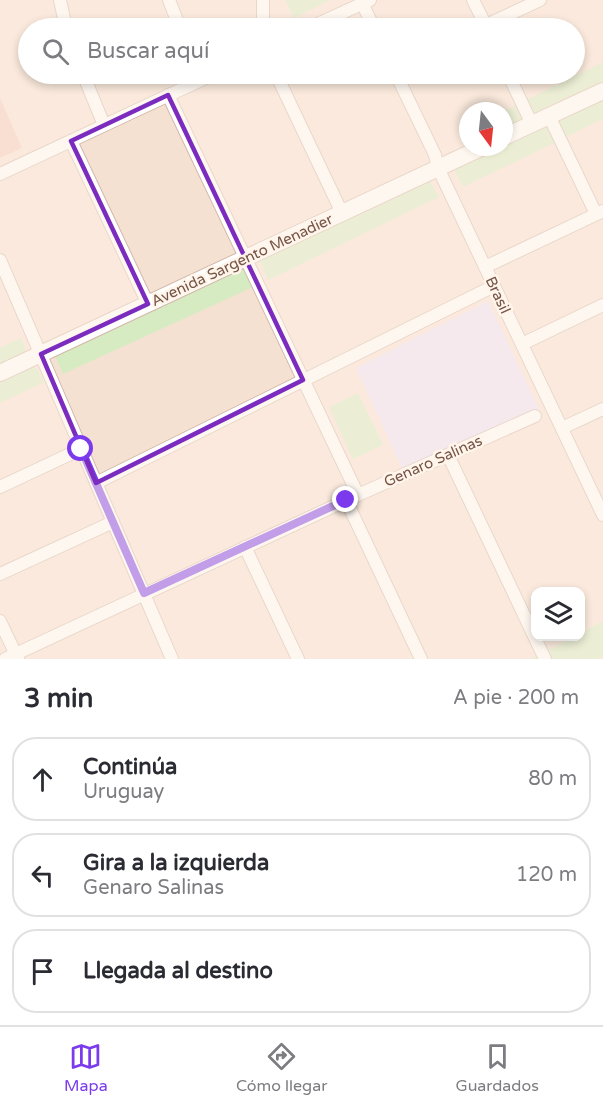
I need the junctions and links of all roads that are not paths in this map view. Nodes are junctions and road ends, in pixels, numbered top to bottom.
1 (60, 0) edge
2 (169, 0) edge
3 (263, 0) edge
4 (473, 0) edge
5 (540, 0) edge
6 (367, 1) edge
7 (64, 18) edge
8 (176, 18) edge
9 (263, 18) edge
10 (330, 18) edge
11 (371, 18) edge
12 (480, 18) edge
13 (504, 18) edge
14 (86, 84) edge
15 (189, 84) edge
16 (281, 84) edge
17 (401, 84) edge
18 (513, 84) edge
19 (603, 91) edge
20 (168, 95) junction
21 (549, 116) junction
22 (532, 124) junction
23 (104, 125) junction
24 (513, 133) edge
25 (71, 141) junction
26 (464, 156) edge
27 (438, 168) junction
28 (0, 174) edge
29 (600, 212) edge
30 (342, 213) junction
31 (245, 259) junction
32 (0, 263) edge
33 (485, 267) junction
34 (494, 286) junction
35 (148, 304) junction
36 (603, 305) edge
37 (522, 344) junction
38 (40, 354) junction
39 (0, 374) edge
40 (303, 380) junction
41 (603, 409) edge
42 (535, 416) dead end
43 (561, 428) junction
44 (81, 449) junction
45 (448, 455) junction
46 (96, 483) junction
47 (0, 487) edge
48 (352, 497) junction
49 (603, 515) edge
50 (113, 522) junction
51 (245, 547) junction
52 (0, 574) edge
53 (144, 593) junction
54 (0, 621) edge
55 (13, 657) edge
56 (172, 659) edge
57 (298, 659) edge
58 (422, 659) edge
59 (545, 659) edge

1 - 7 street
2 - 8 street
3 - 9 street
4 - 12 street
5 - 13 street
6 - 10 street
6 - 11 street
14 - 23 street
15 - 20 street
16 - 30 street
17 - 27 street, Brasil
18 - 22 street
19 - 21 main road
20 - 23 street
20 - 31 street
21 - 22 main road
21 - 29 street
22 - 24 main road
23 - 25 street
25 - 28 street
25 - 35 street
26 - 27 main road, Avenida Sargento Menadier
27 - 30 main road, Avenida Sargento Menadier
27 - 33 street, Brasil
29 - 33 street
30 - 31 main road, Avenida Sargento Menadier
31 - 35 main road, Avenida Sargento Menadier
31 - 40 street
32 - 38 street
33 - 34 street, Brasil
34 - 37 street, Brasil
34 - 40 street
35 - 38 main road, Avenida Sargento Menadier
36 - 37 street
37 - 43 street, Brasil
38 - 39 main road, Avenida Sargento Menadier
38 - 44 street
40 - 46 street
40 - 48 street
41 - 43 street
42 - 45 street, Genaro Salinas
43 - 49 street, Brasil
44 - 46 street
44 - 47 street
45 - 48 street, Genaro Salinas
45 - 59 street
46 - 50 street
48 - 51 street, Genaro Salinas
48 - 58 street
50 - 52 street
50 - 53 street
51 - 53 street, Genaro Salinas
51 - 57 street
53 - 55 street, Genaro Salinas
53 - 56 street
54 - 55 street

